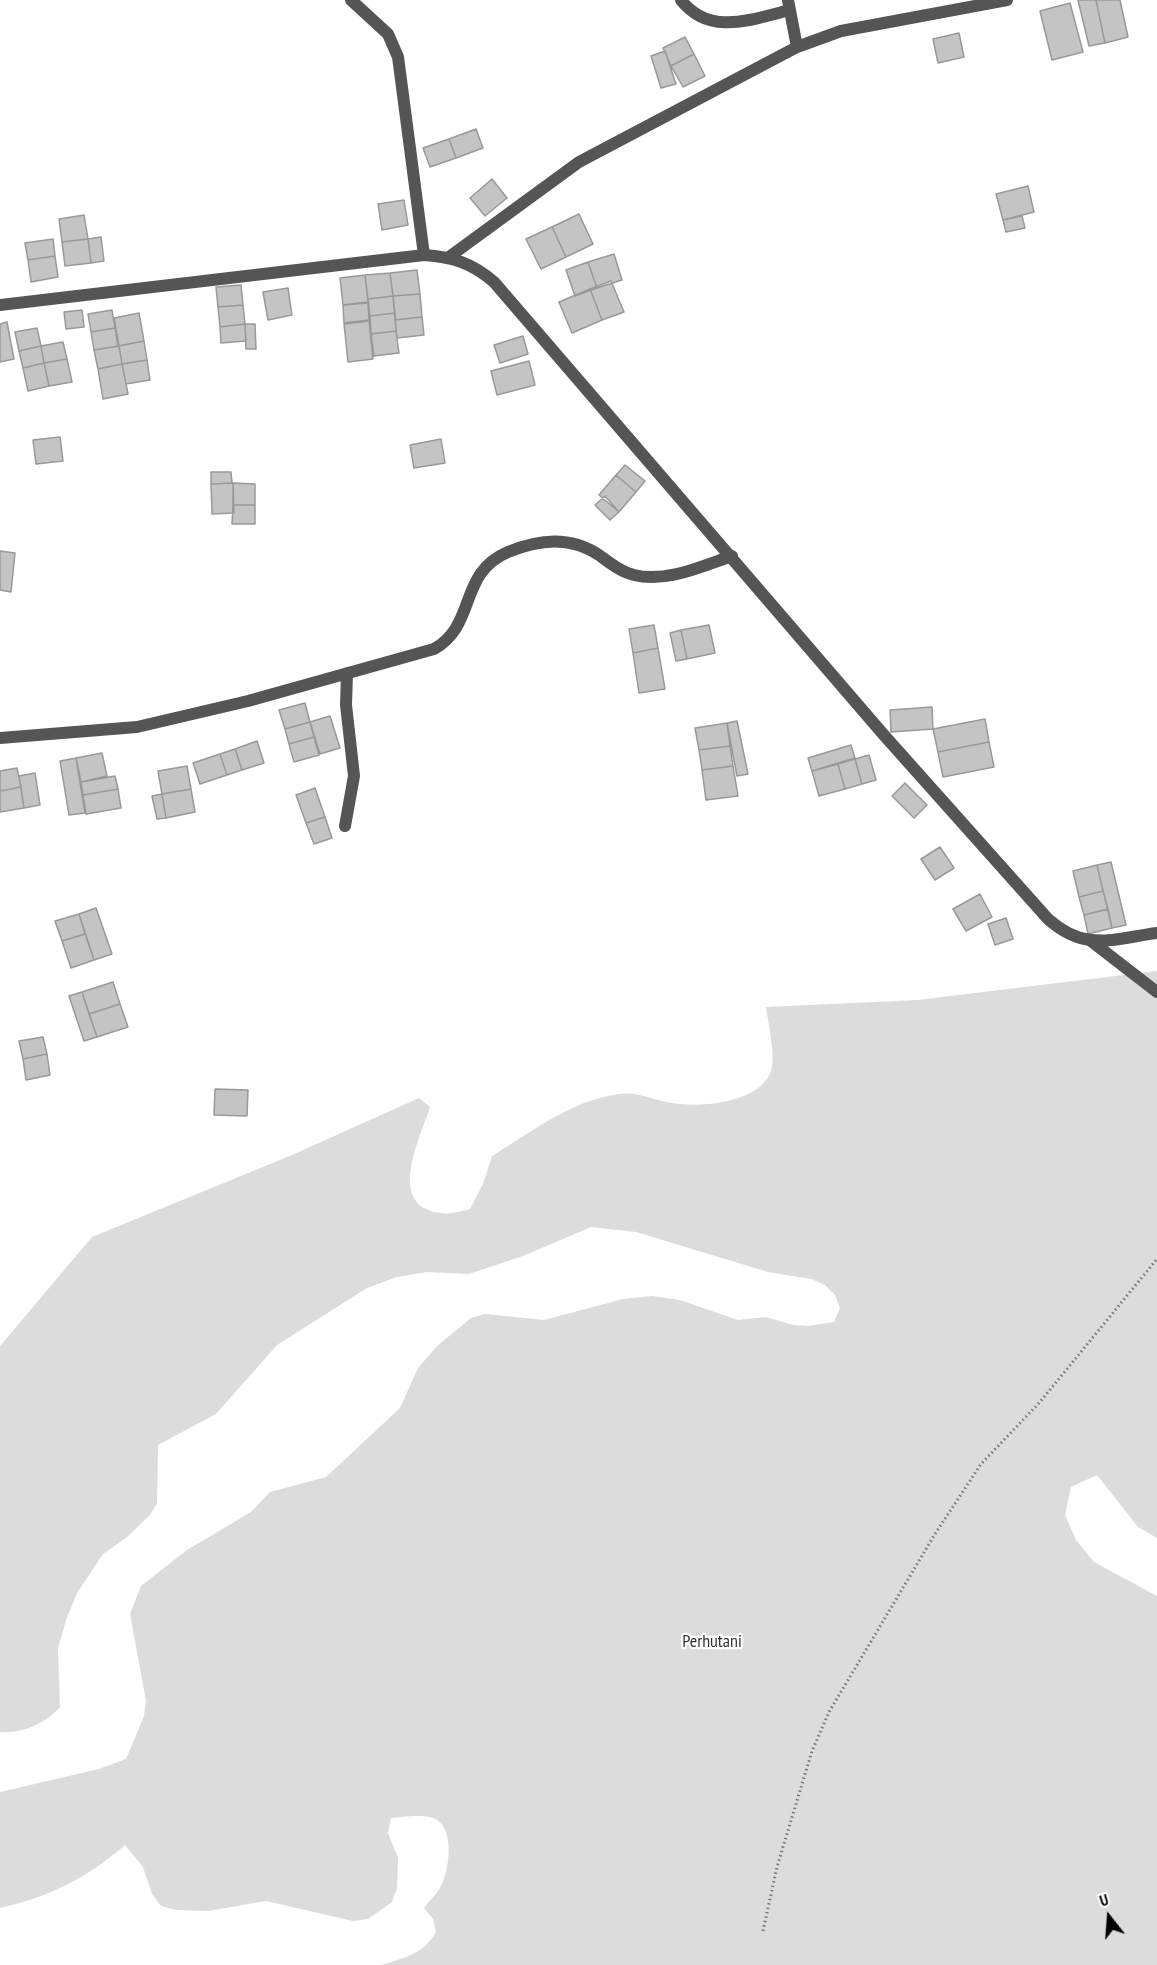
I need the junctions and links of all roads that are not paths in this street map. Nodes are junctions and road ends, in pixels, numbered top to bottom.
1 (351, 0) edge
2 (681, 0) edge
3 (1007, 0) edge
4 (789, 5) edge
5 (797, 47) junction
6 (424, 255) junction
7 (449, 257) junction
8 (0, 305) edge
9 (732, 556) junction
10 (347, 674) junction
11 (0, 738) edge
12 (345, 826) dead end
13 (1157, 933) edge
14 (1091, 941) junction
15 (1157, 992) edge

1 - 6 street
2 - 4 street
3 - 5 street
4 - 5 street
5 - 7 street
6 - 7 street
6 - 8 street
7 - 9 street
9 - 10 street
9 - 14 street
10 - 11 street
10 - 12 street
13 - 14 street
14 - 15 street

